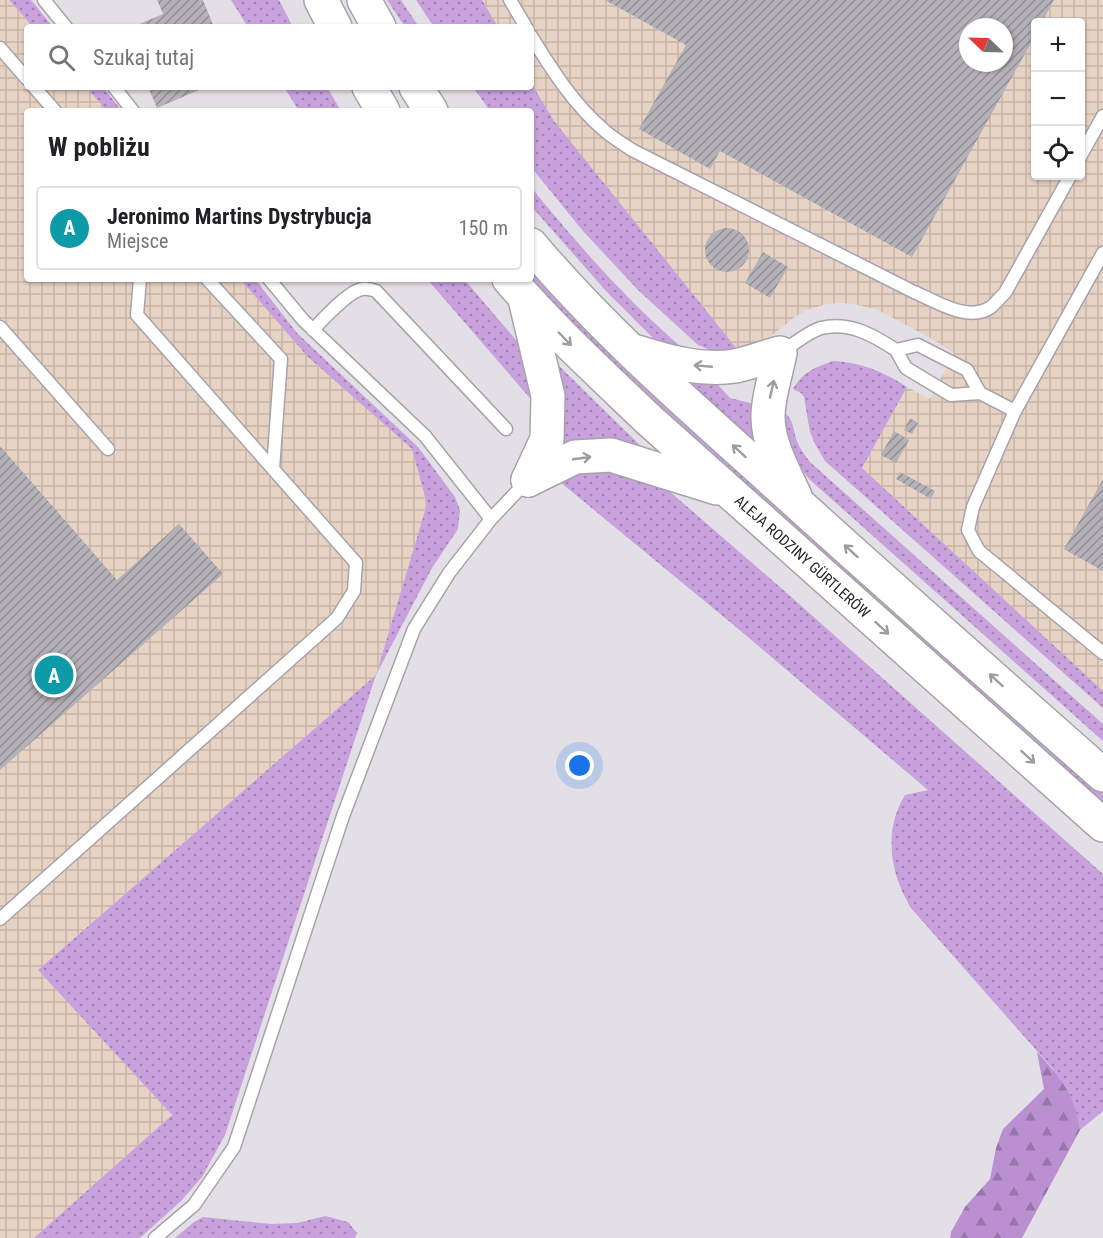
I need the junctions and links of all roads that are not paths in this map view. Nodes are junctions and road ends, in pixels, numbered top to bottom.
1 (44, 0) edge
2 (321, 0) edge
3 (364, 0) edge
4 (510, 0) edge
5 (64, 24) edge
6 (333, 24) edge
7 (377, 24) edge
8 (524, 24) edge
9 (534, 41) edge
10 (0, 48) edge
11 (24, 76) edge
12 (37, 90) edge
13 (116, 90) edge
14 (371, 90) edge
15 (418, 90) edge
16 (53, 108) edge
17 (132, 108) edge
18 (381, 108) edge
19 (429, 108) edge
20 (1103, 116) edge
21 (1085, 148) edge
22 (1068, 180) edge
23 (534, 247) edge
24 (1103, 253) edge
25 (140, 282) edge
26 (210, 282) edge
27 (271, 282) edge
28 (517, 288) edge
29 (0, 327) edge
30 (313, 330) junction
31 (629, 349) junction
32 (896, 350) junction
33 (780, 353) junction
34 (980, 393) junction
35 (1015, 411) junction
36 (506, 429) dead end
37 (108, 449) dead end
38 (273, 469) junction
39 (528, 480) junction
40 (728, 491) junction
41 (798, 504) junction
42 (491, 519) junction
43 (1103, 653) edge
44 (1103, 775) edge
45 (1103, 825) edge
46 (0, 919) edge
47 (155, 1238) edge

1 - 5 lane
2 - 6 main road
3 - 7 main road
4 - 8 lane
9 - 22 lane
10 - 11 lane
12 - 16 lane
13 - 17 lane
14 - 18 main road
15 - 19 main road
20 - 21 lane
23 - 31 main road
24 - 35 lane
25 - 38 lane
26 - 38 lane
27 - 30 lane
28 - 39 main road
28 -> 40 main road, ALEJA RODZINY GÜRTLERÓW
29 - 37 lane
30 - 36 lane
30 - 42 lane
33 -> 31 main road
41 -> 31 main road
32 - 33 lane
32 - 34 lane
32 - 34 lane
41 -> 33 main road
34 - 35 lane
35 - 43 lane
38 - 46 lane
39 -> 40 main road
39 - 42 lane
40 -> 45 main road, ALEJA RODZINY GÜRTLERÓW
44 -> 41 main road
42 - 47 lane

